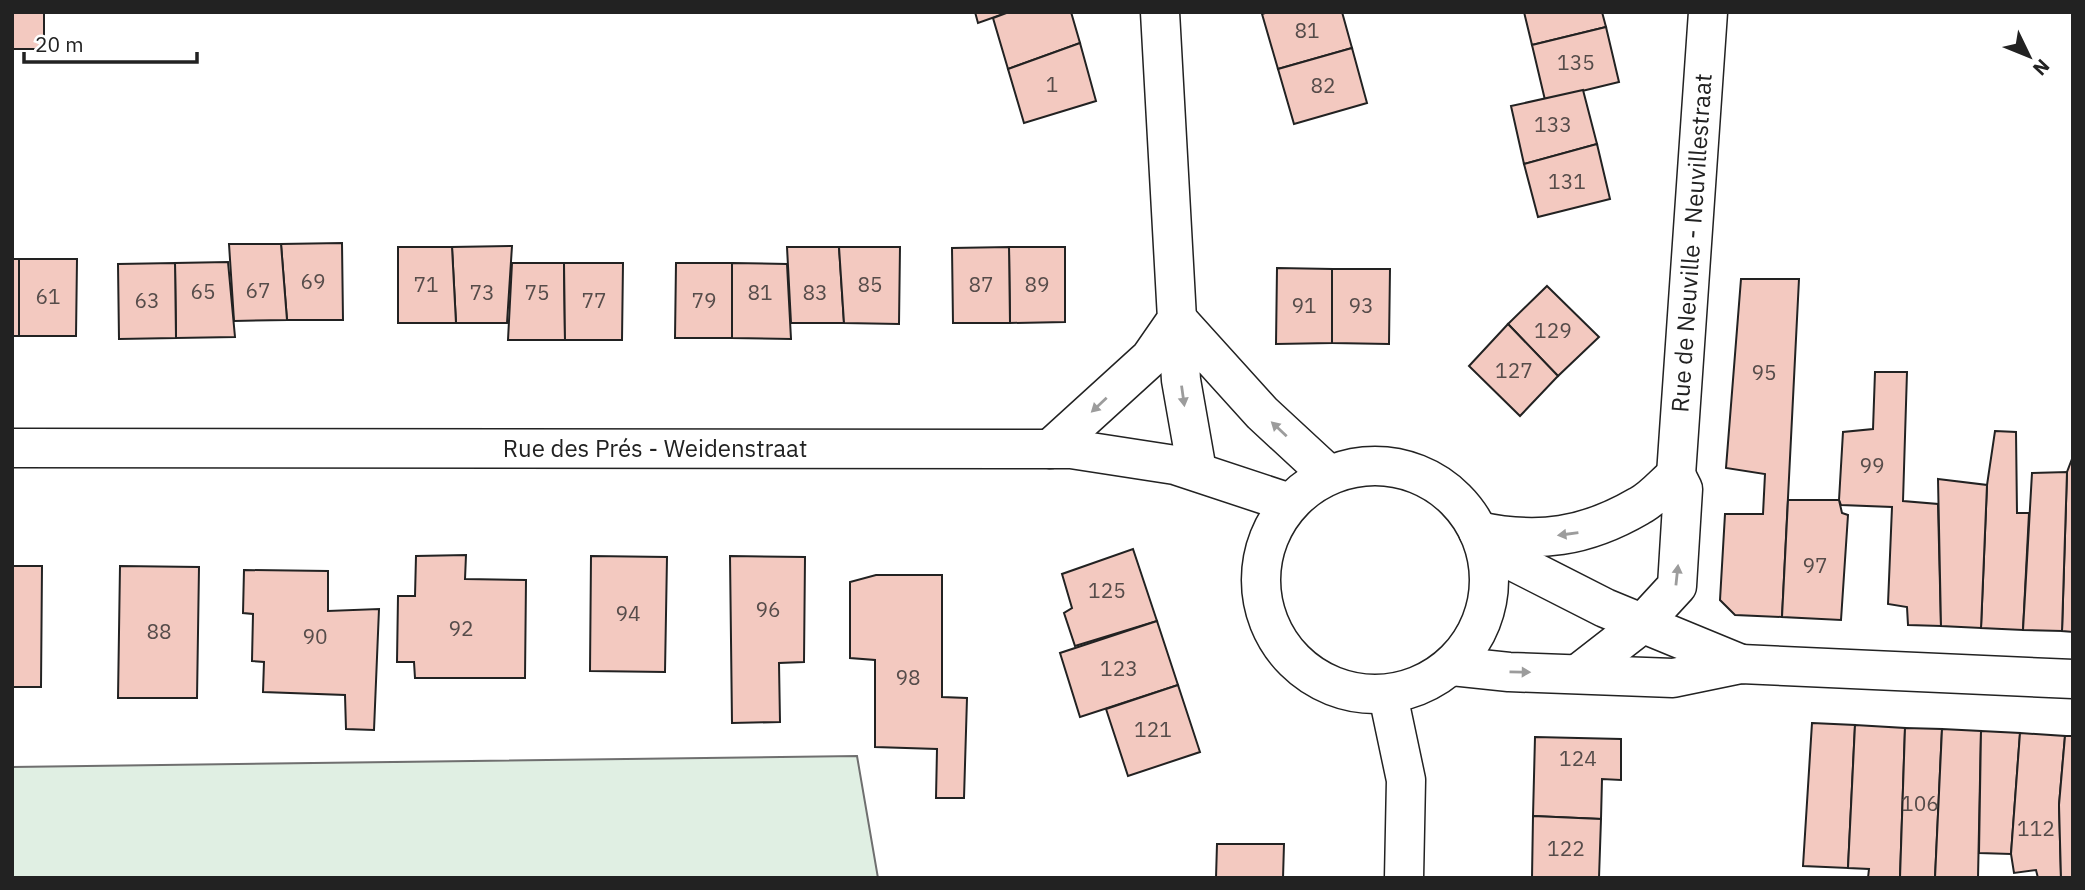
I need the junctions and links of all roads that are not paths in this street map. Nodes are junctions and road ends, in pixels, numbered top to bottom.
1 (1160, 12) edge
2 (1708, 12) edge
3 (1177, 319) junction
4 (12, 448) edge
5 (1050, 449) junction
6 (1197, 471) junction
7 (1329, 475) junction
8 (1676, 475) junction
9 (1290, 503) junction
10 (1482, 539) junction
11 (1642, 624) junction
12 (1741, 664) junction
13 (1452, 666) junction
14 (1580, 673) junction
15 (2073, 679) edge
16 (1388, 695) junction
17 (1404, 878) edge

1 - 3 street
2 - 8 street, Rue de Neuville - Neuvillestraat
3 -> 5 street
3 -> 6 street
7 -> 3 street
4 - 5 street, Rue des Prés - Weidenstraat
5 - 6 street, Rue des Prés - Weidenstraat
6 - 9 street, Rue des Prés - Weidenstraat
7 - 9 street
7 - 10 street
8 -> 10 street
11 -> 8 street, Rue de Neuville - Neuvillestraat
9 - 16 street
10 - 11 street
10 - 13 street
11 - 12 street
11 - 14 street, Rue de Neuville - Neuvillestraat
12 - 14 street
12 - 15 street
13 -> 14 street
13 - 16 street
16 - 17 street

